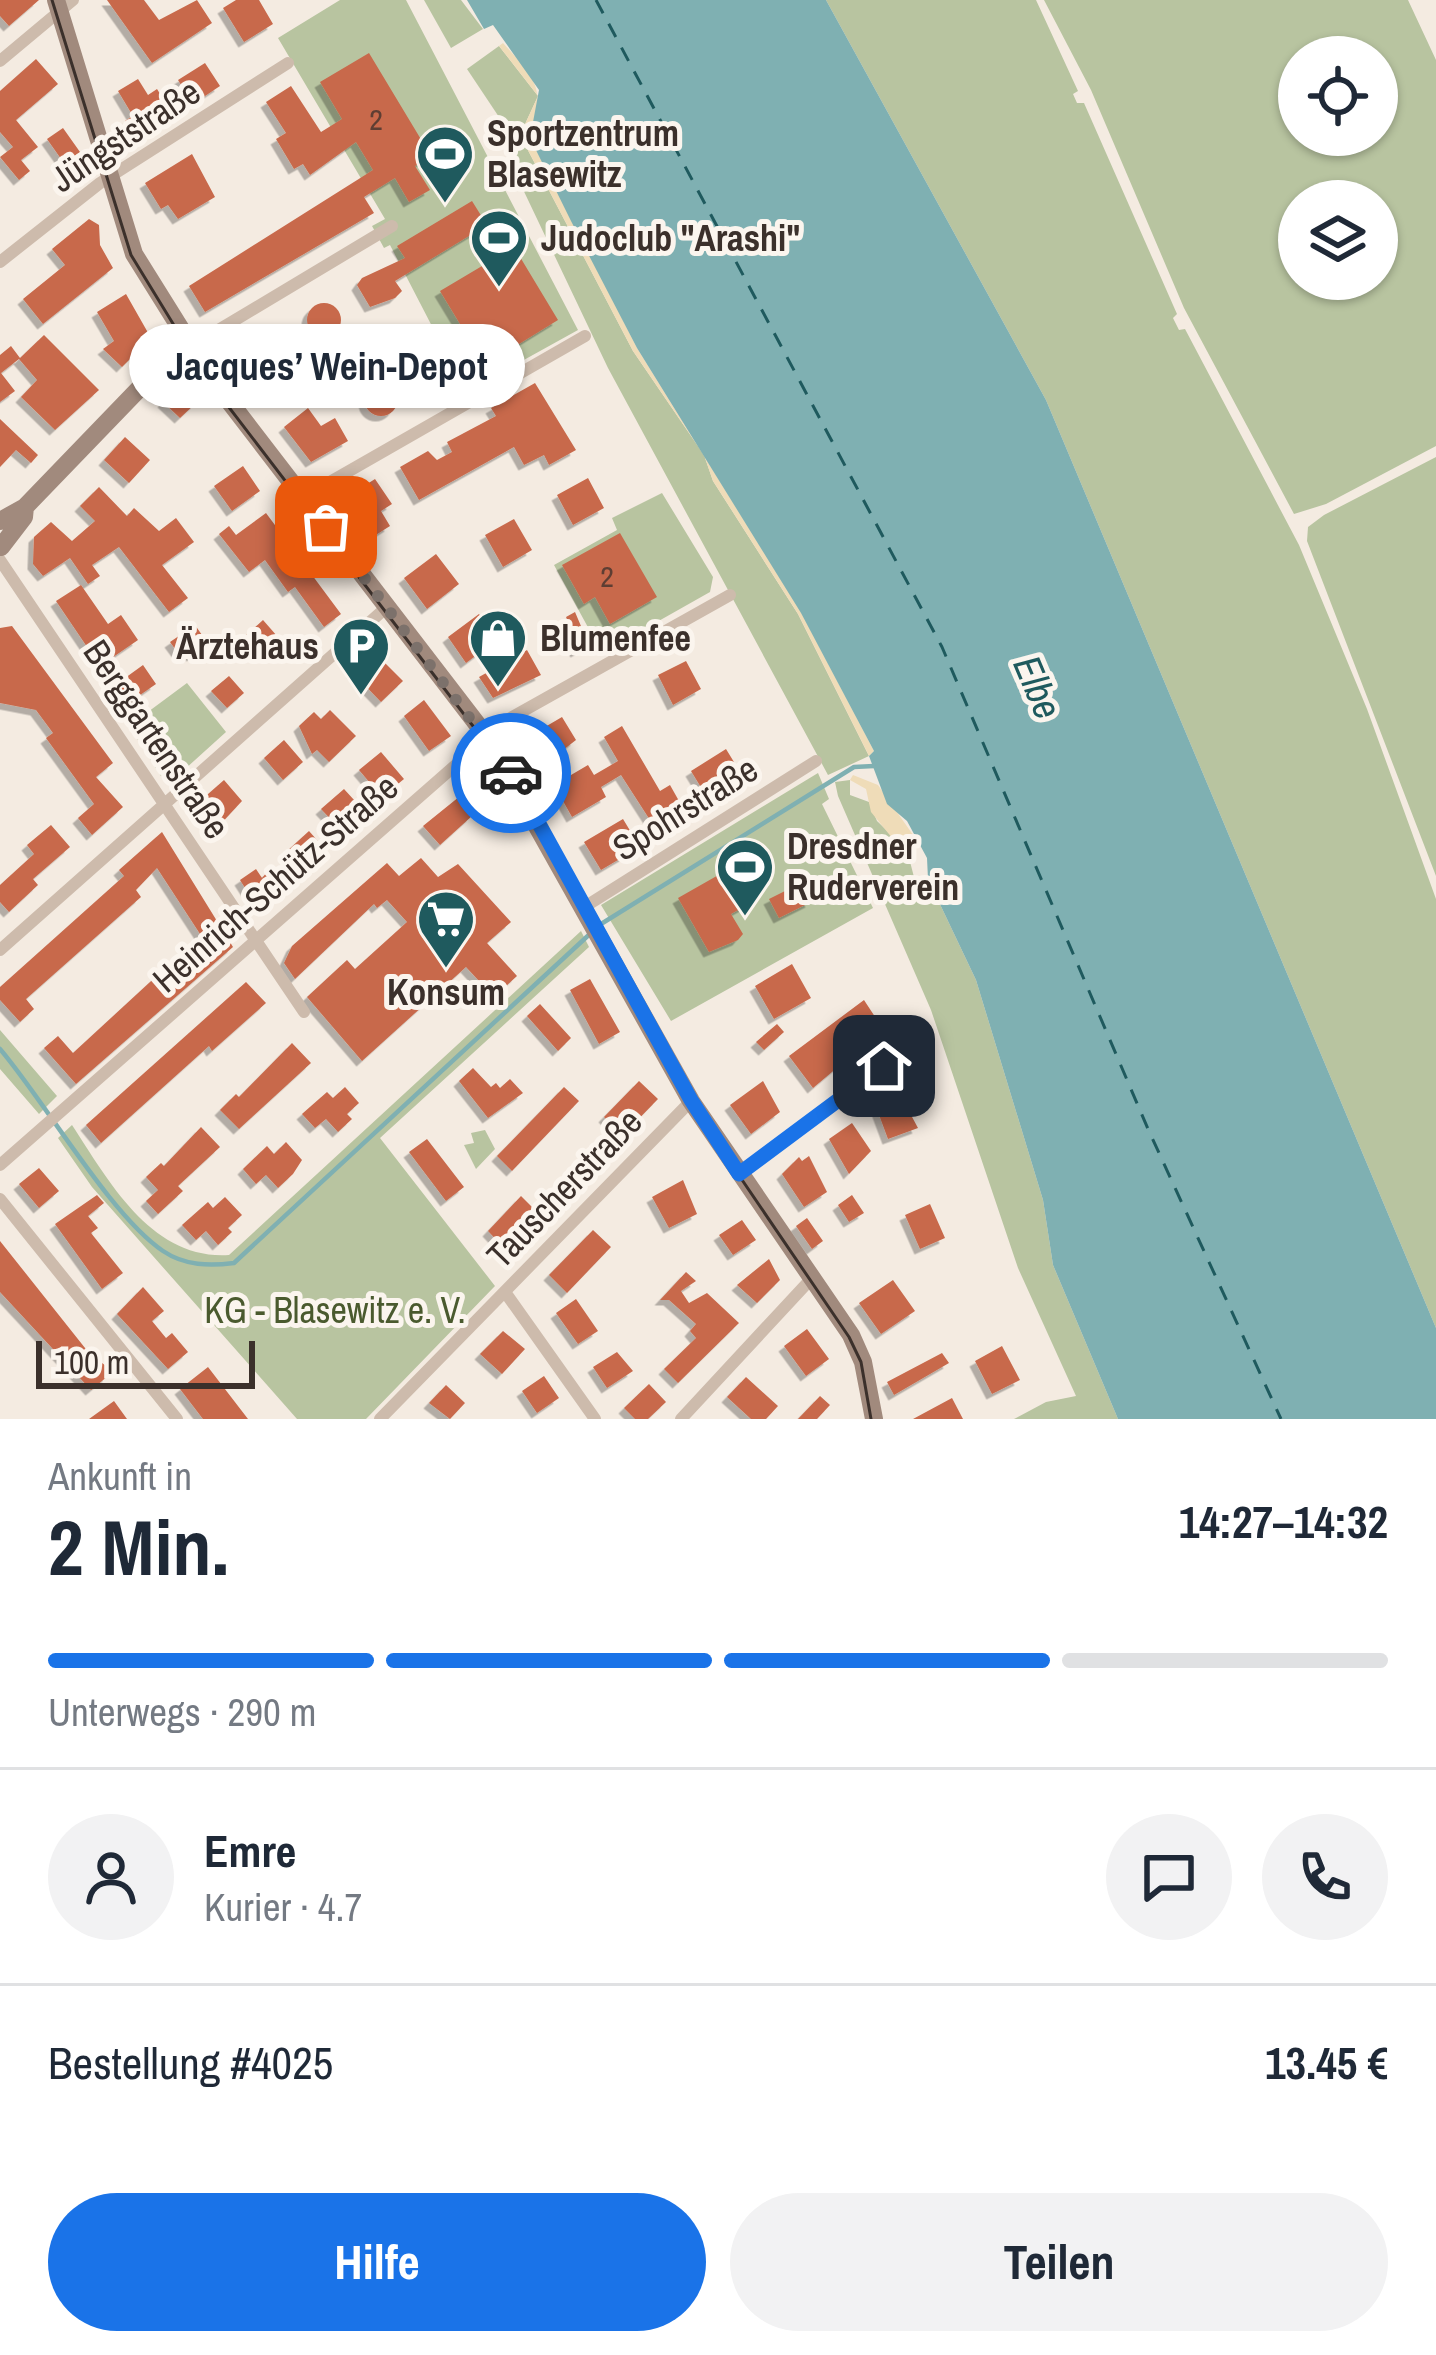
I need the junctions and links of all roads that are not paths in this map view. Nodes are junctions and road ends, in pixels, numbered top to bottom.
1 (59, 7) edge
2 (0, 61) edge
3 (288, 63) dead end
4 (110, 176) junction
5 (392, 226) dead end
6 (0, 262) edge
7 (585, 336) dead end
8 (190, 347) junction
9 (302, 498) junction
10 (25, 507) junction
11 (0, 521) edge
12 (0, 550) edge
13 (730, 596) dead end
14 (388, 606) junction
15 (487, 737) junction
16 (816, 761) dead end
17 (166, 804) junction
18 (587, 909) junction
19 (255, 941) junction
20 (0, 950) edge
21 (304, 1012) dead end
22 (920, 1039) dead end
23 (691, 1100) junction
24 (0, 1166) edge
25 (739, 1174) junction
26 (0, 1199) edge
27 (811, 1279) junction
28 (506, 1292) junction
29 (177, 1419) edge
30 (380, 1419) edge
31 (595, 1419) edge
32 (681, 1419) edge
33 (874, 1419) edge

1 - 2 street
1 - 4 main road
3 - 4 street, Jüngststraße
4 - 6 street, Jüngststraße
4 - 8 main road
5 - 8 street
7 - 9 street
8 - 9 main road
8 - 10 main road
9 - 14 main road
10 - 11 main road
10 - 12 main road
12 - 17 street, Berggartenstraße
13 - 15 street, Heinrich-Schütz-Straße
14 - 15 main road
14 - 17 street
15 - 18 main road
15 - 19 street, Heinrich-Schütz-Straße
16 - 18 street, Spohrstraße
17 - 19 street, Berggartenstraße
17 - 20 street
18 - 23 main road
19 - 21 street, Berggartenstraße
19 - 24 street, Heinrich-Schütz-Straße
22 - 25 street
23 - 25 main road
23 - 28 street, Tauscherstraße
25 - 27 main road
26 - 29 street
27 - 32 street
27 - 33 main road
28 - 30 street, Tauscherstraße
28 - 31 street

